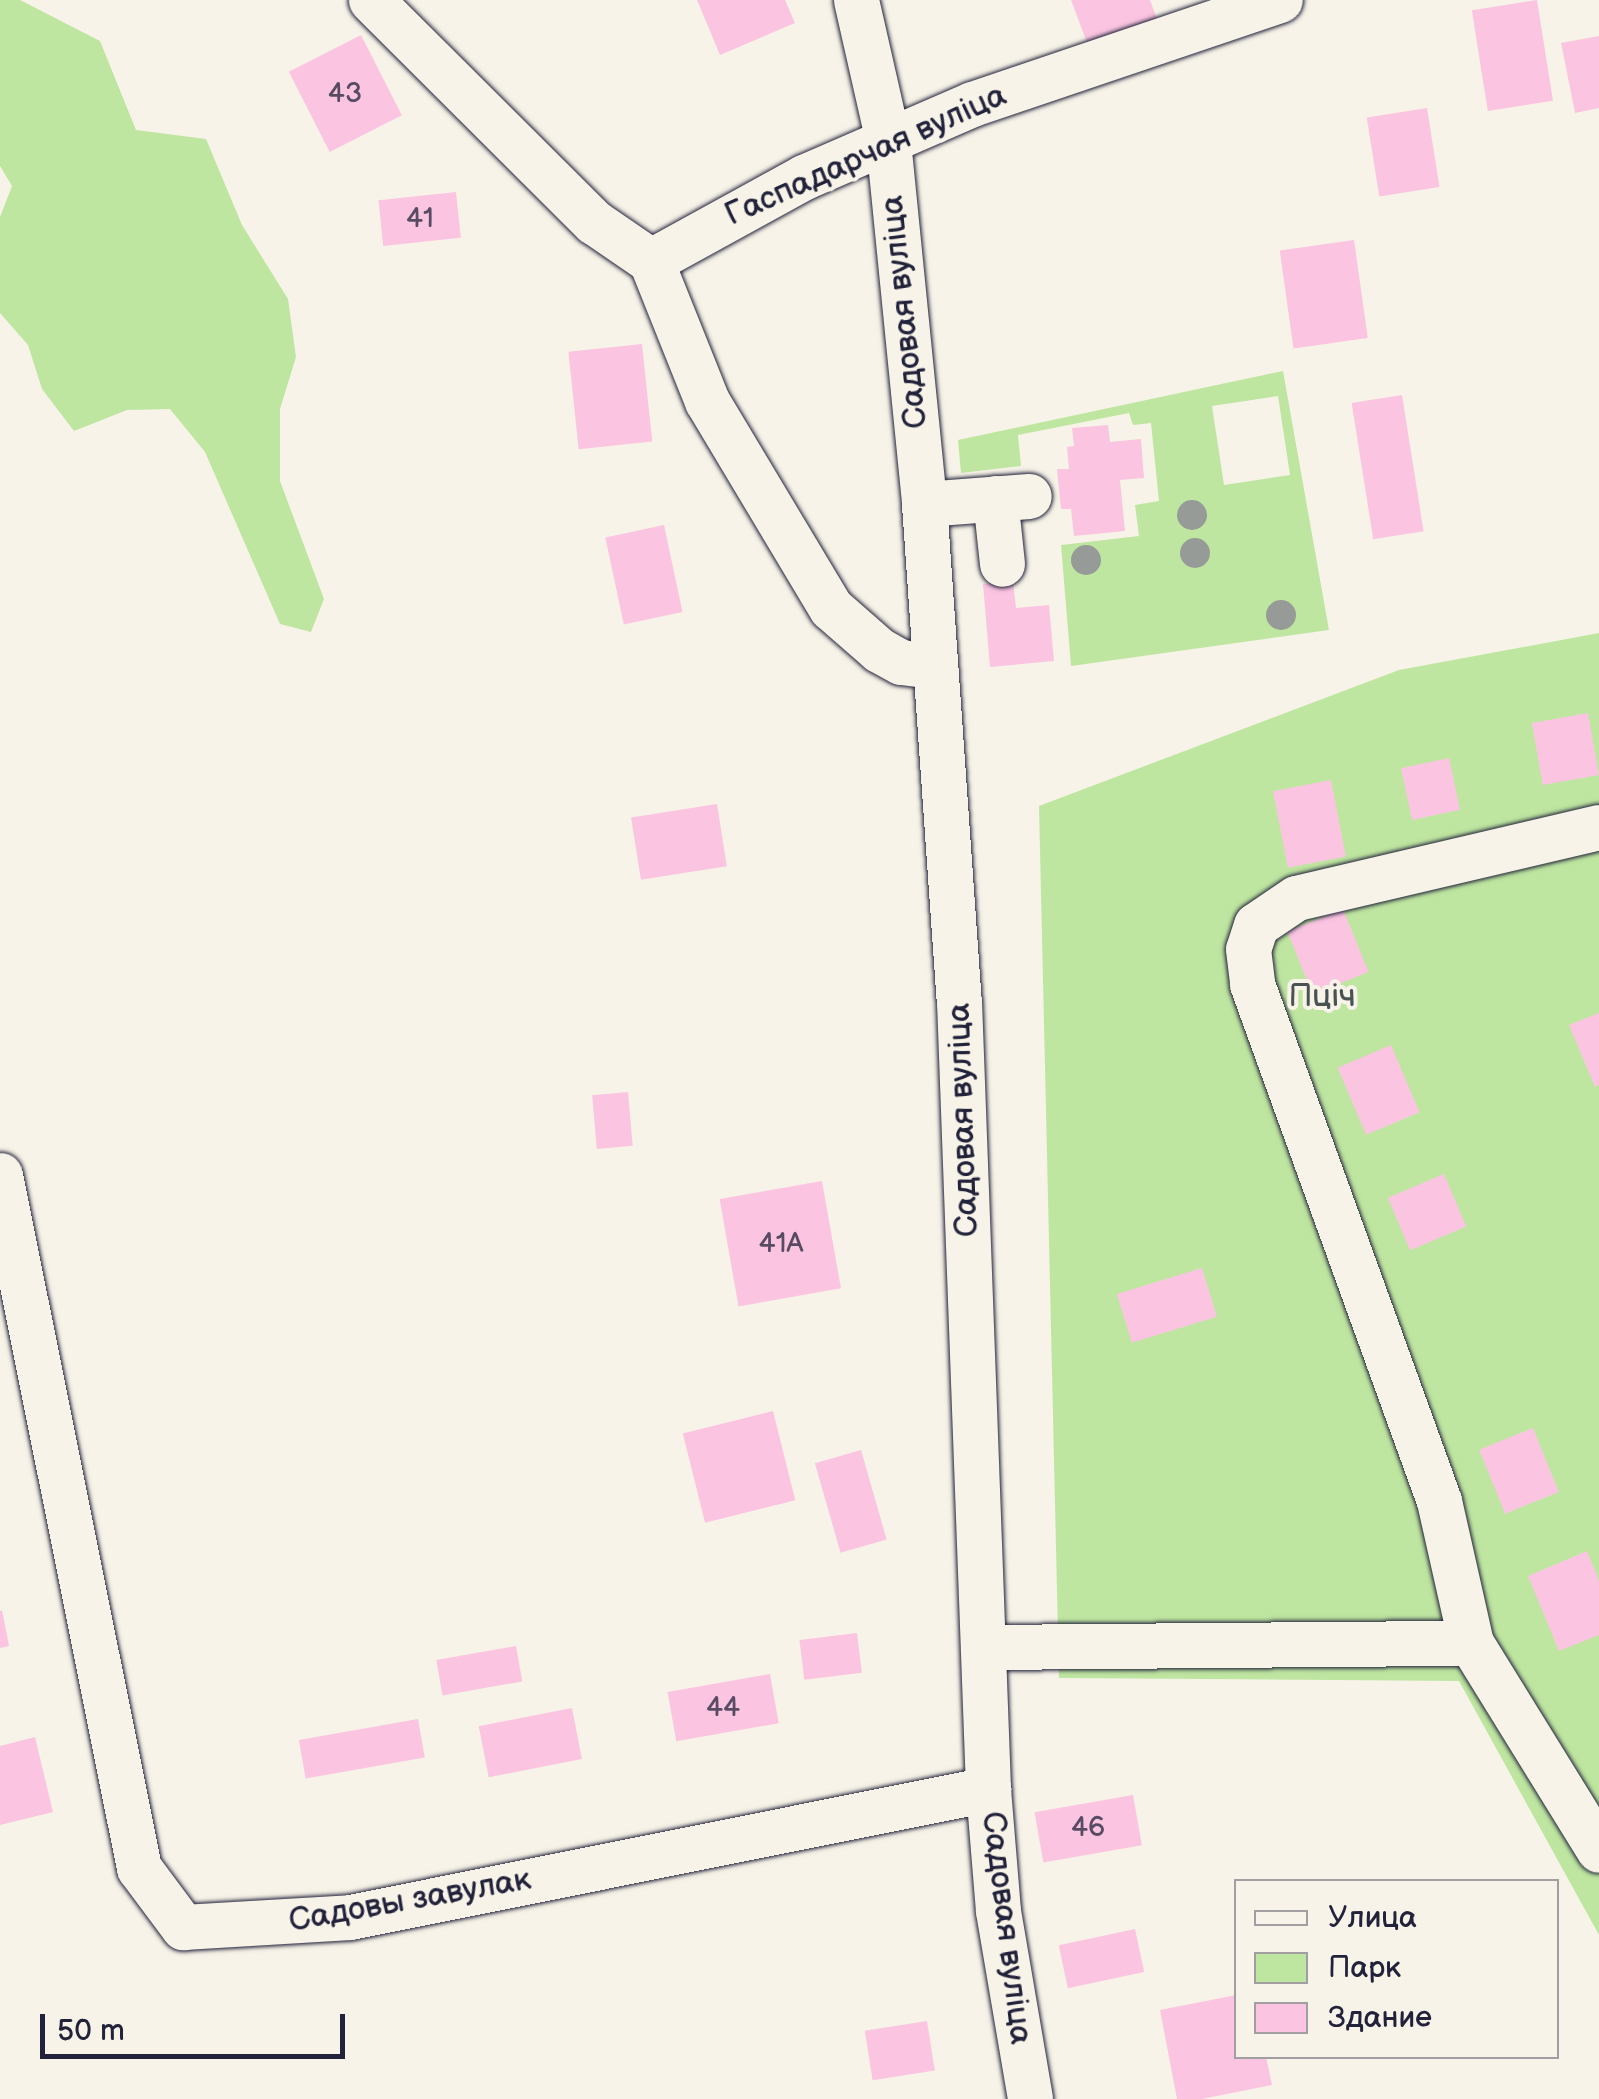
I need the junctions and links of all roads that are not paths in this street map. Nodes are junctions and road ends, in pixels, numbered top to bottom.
1 (370, 0) edge
2 (856, 0) edge
3 (1280, 0) edge
4 (888, 141) junction
5 (651, 260) junction
6 (924, 504) junction
7 (1002, 564) dead end
8 (933, 666) junction
9 (1599, 827) edge
10 (0, 1175) edge
11 (1471, 1642) junction
12 (985, 1646) junction
13 (988, 1788) junction
14 (1599, 1850) edge
15 (1030, 2099) edge

1 - 5 street
2 - 4 street, Садовая вуліца
3 - 4 street, Гаспадарчая вуліца
4 - 5 street, Гаспадарчая вуліца
4 - 6 street, Садовая вуліца
5 - 8 street
6 - 7 street
6 - 8 street, Садовая вуліца
8 - 12 street, Садовая вуліца
9 - 11 street
10 - 13 street, Садовы завулак
11 - 12 street
11 - 14 street
12 - 13 street, Садовая вуліца
13 - 15 street, Садовая вуліца

